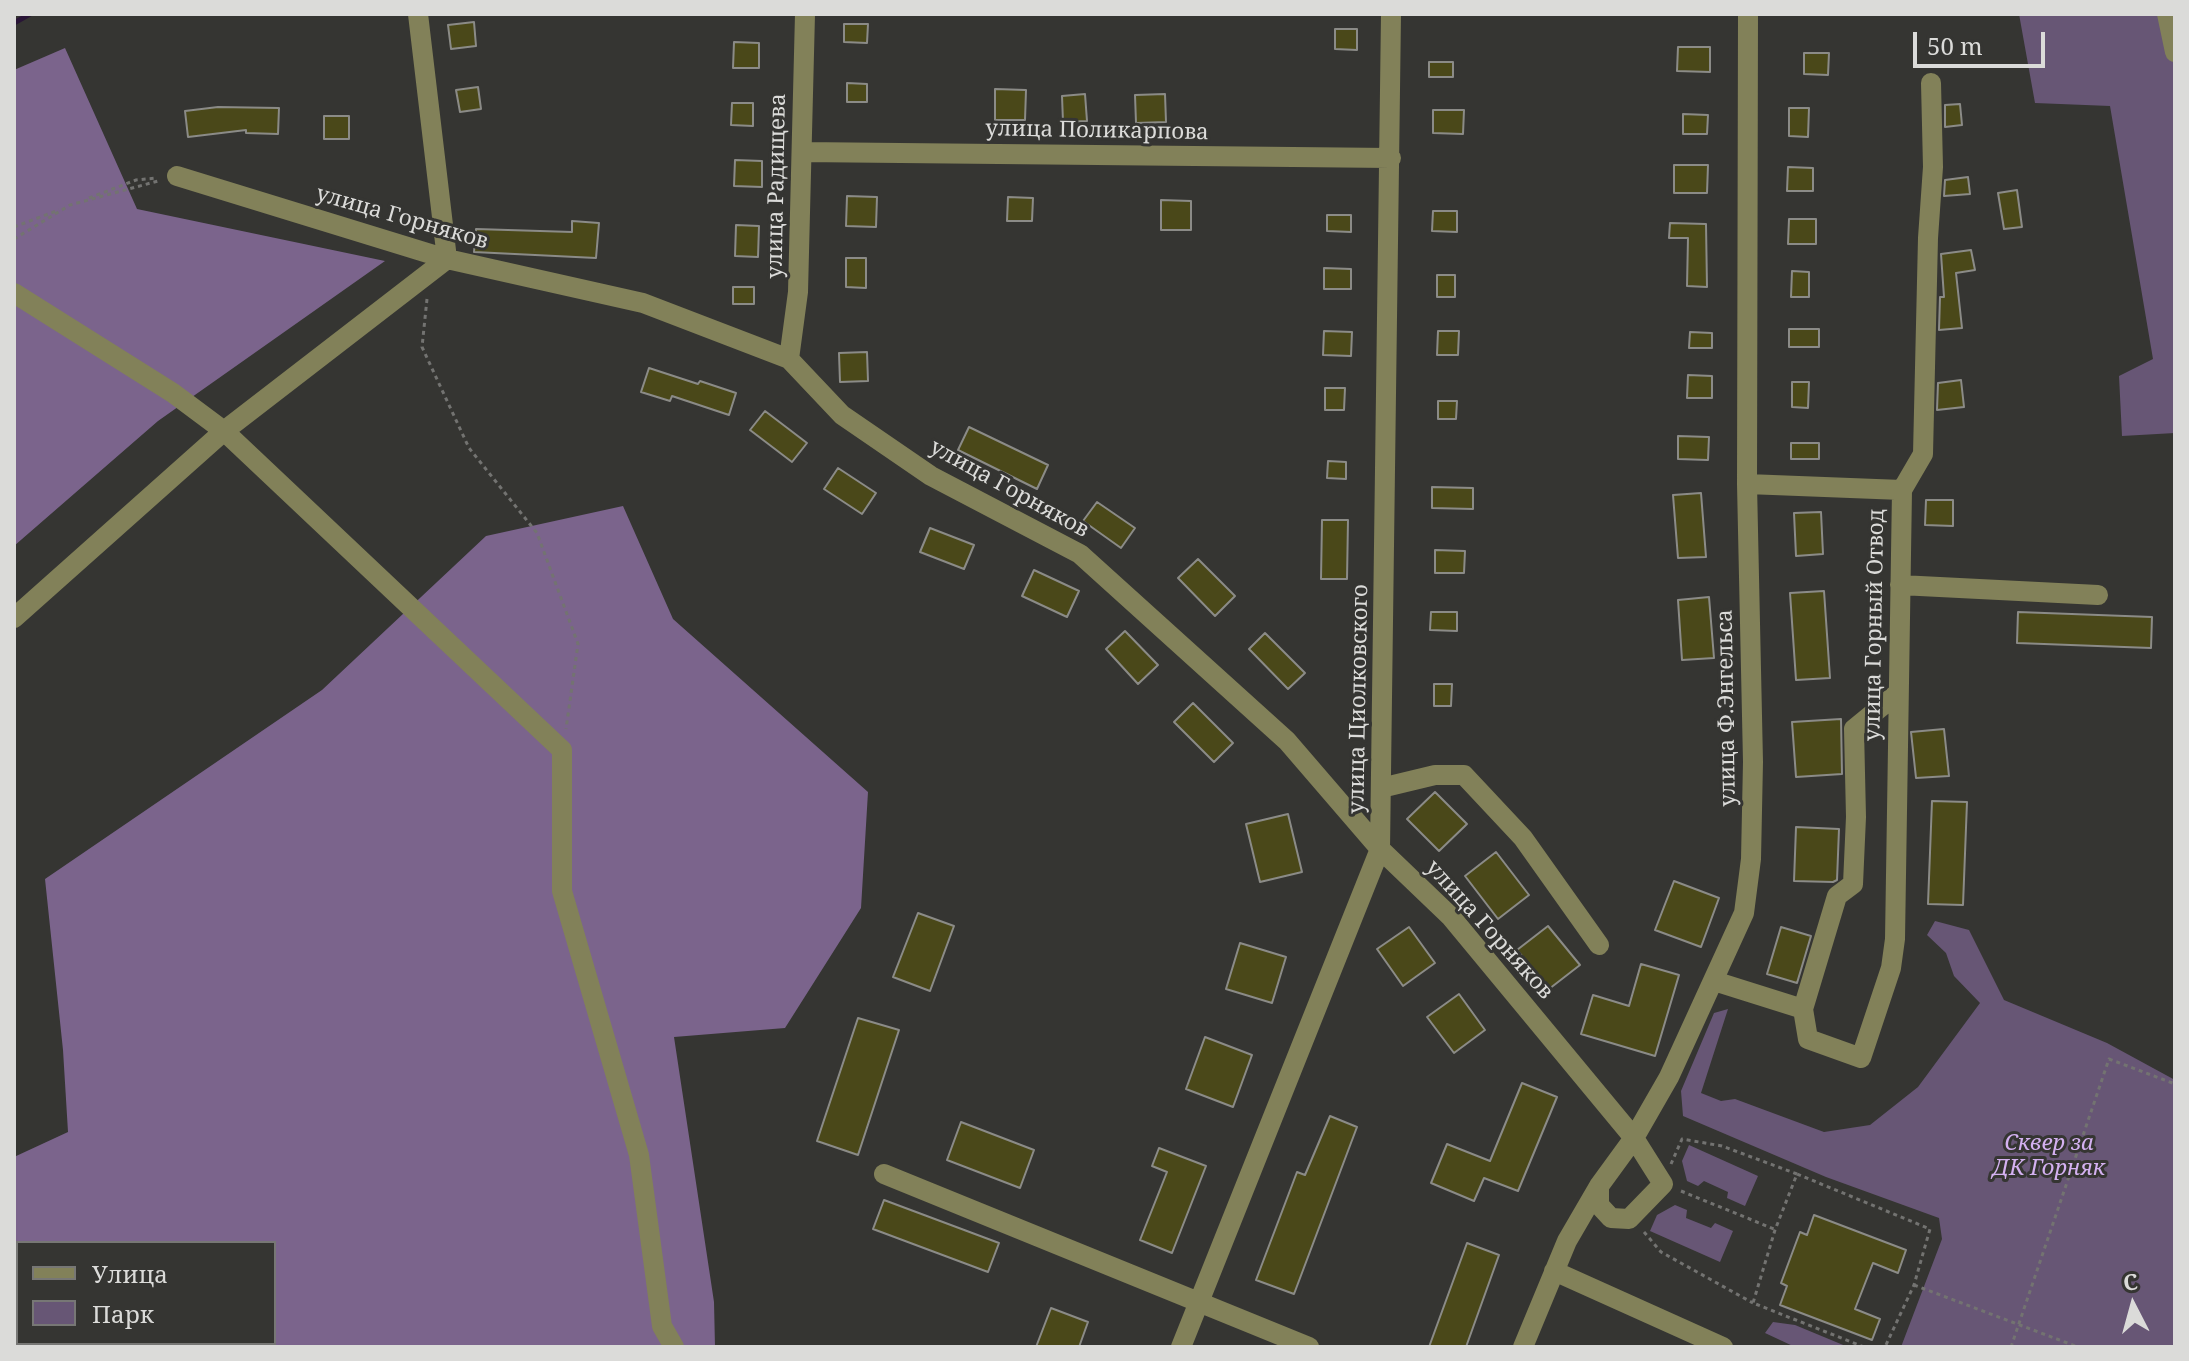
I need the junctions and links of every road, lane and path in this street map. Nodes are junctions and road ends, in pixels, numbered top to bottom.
1 (418, 14) edge
2 (805, 14) edge
3 (1391, 14) edge
4 (1748, 14) edge
5 (2167, 14) edge
6 (2175, 52) edge
7 (1931, 83) dead end
8 (802, 152) junction
9 (1391, 158) junction
10 (177, 176) joint
11 (70, 205) junction
12 (14, 227) edge
13 (14, 239) edge
14 (447, 259) junction
15 (429, 272) junction
16 (14, 293) edge
17 (789, 359) junction
18 (224, 431) junction
19 (1747, 484) junction
20 (1902, 490) junction
21 (1900, 585) junction
22 (2098, 595) dead end
23 (14, 618) edge
24 (1898, 693) junction
25 (562, 750) junction
26 (1381, 788) junction
27 (1380, 849) junction
28 (1599, 945) dead end
29 (1714, 981) junction
30 (1803, 1009) junction
31 (2175, 1084) edge
32 (1634, 1138) junction
33 (884, 1174) dead end
34 (1797, 1174) junction
35 (1663, 1184) junction
36 (1599, 1186) junction
37 (1641, 1228) dead end
38 (1775, 1230) junction
39 (1554, 1271) junction
40 (1914, 1285) junction
41 (1198, 1301) junction
42 (1753, 1303) junction
43 (2019, 1325) junction
44 (674, 1347) edge
45 (1181, 1347) edge
46 (1309, 1347) edge
47 (1523, 1347) edge
48 (1723, 1347) edge
49 (1864, 1347) edge
50 (1885, 1347) edge
51 (2011, 1347) edge
52 (2078, 1347) edge

1 - 14 street
2 - 8 street, улица Радищева
3 - 9 street, улица Циолковского
4 - 19 street, улица Ф.Энгельса
5 - 6 street
7 - 20 street, улица Горный Отвод
8 - 9 street, улица Поликарпова
8 - 17 street, улица Радищева
9 - 26 street, улица Циолковского
10 - 11 path
10 - 14 street, улица Горняков
11 - 12 path
11 - 13 path
14 - 15 street
14 - 17 street, улица Горняков
15 - 18 street
15 - 25 path
16 - 18 street
17 - 27 street, улица Горняков
18 - 23 street
18 - 25 street
19 - 20 street
19 - 29 street, улица Ф.Энгельса
20 - 21 street, улица Горный Отвод
21 - 22 street
21 - 24 street, улица Горный Отвод
24 - 30 street
24 - 30 street, улица Горный Отвод
25 - 44 street
26 - 27 street, улица Циолковского
26 - 28 street
27 - 32 street, улица Горняков
27 - 41 street, улица Циолковского
29 - 30 street
29 - 32 street, улица Ф.Энгельса
31 - 43 path
32 - 35 street
32 - 36 street, улица Ф.Энгельса
32 - 36 street
33 - 41 street
34 - 35 path
34 - 38 path
34 - 40 path
35 - 36 street
35 - 38 path
36 - 39 street, улица Ф.Энгельса
37 - 42 path
38 - 42 path
39 - 47 street, улица Ф.Энгельса
39 - 48 street
40 - 43 path
40 - 50 path
41 - 45 street, улица Циолковского
41 - 46 street
42 - 49 path
43 - 51 path
43 - 52 path

